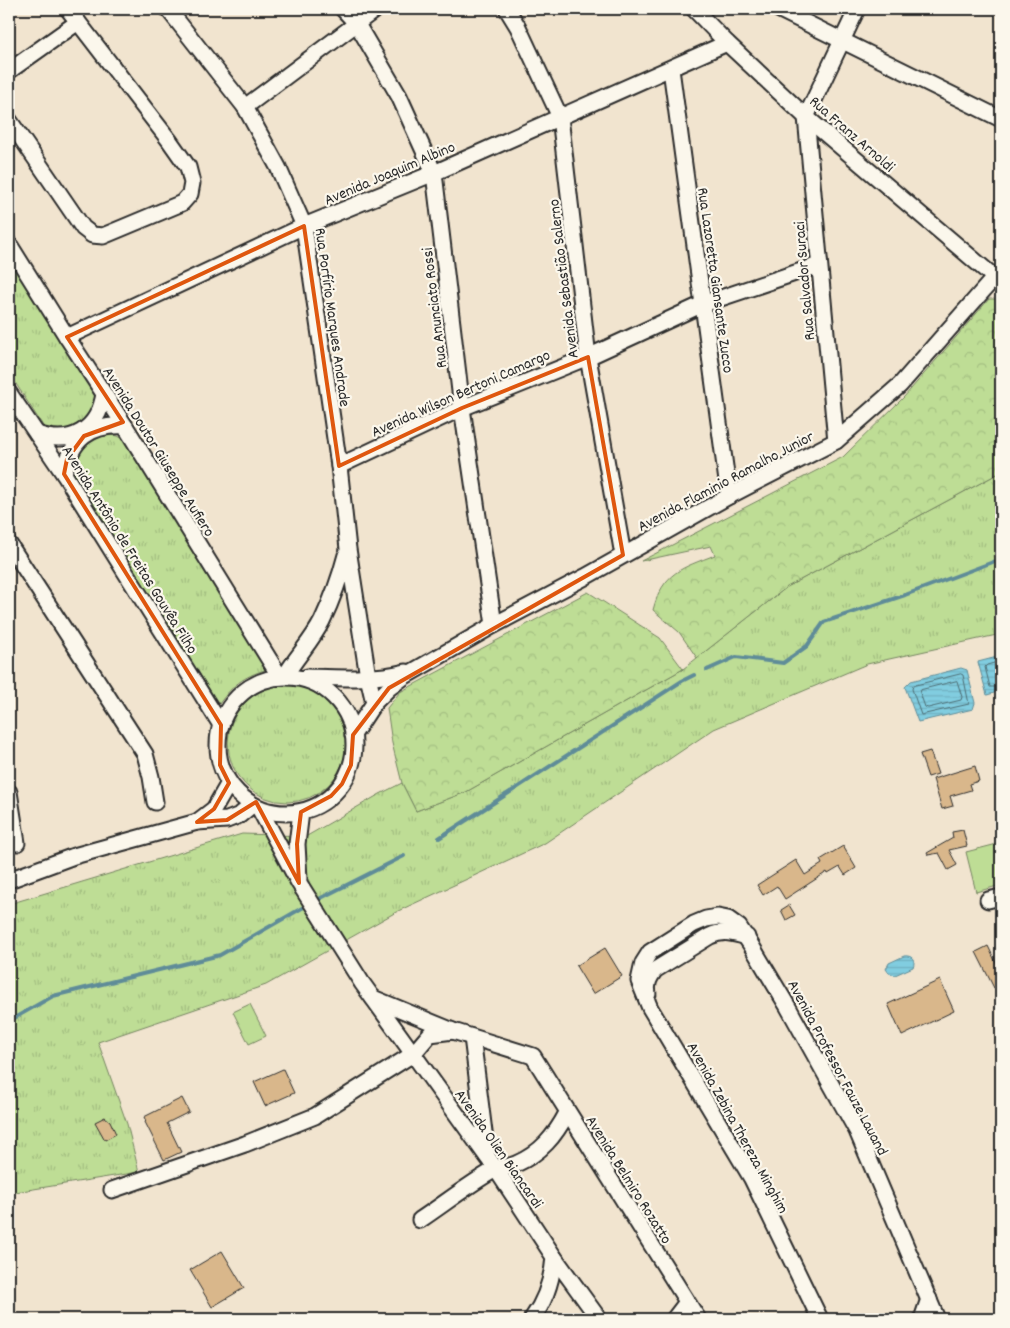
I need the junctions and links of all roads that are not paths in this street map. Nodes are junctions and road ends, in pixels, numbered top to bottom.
1 (68, 9) edge
2 (168, 9) edge
3 (343, 9) edge
4 (376, 9) edge
5 (507, 9) edge
6 (694, 9) edge
7 (778, 9) edge
8 (857, 9) edge
9 (78, 22) junction
10 (357, 24) junction
11 (842, 40) junction
12 (727, 44) junction
13 (671, 68) junction
14 (9, 70) edge
15 (245, 106) junction
16 (560, 117) junction
17 (806, 117) junction
18 (1001, 119) edge
19 (9, 120) edge
20 (434, 173) junction
21 (304, 226) junction
22 (9, 244) edge
23 (819, 265) junction
24 (999, 278) edge
25 (703, 304) junction
26 (67, 337) junction
27 (588, 356) junction
28 (9, 393) edge
29 (104, 394) junction
30 (462, 408) junction
31 (15, 409) edge
32 (125, 426) junction
33 (37, 434) junction
34 (836, 441) junction
35 (339, 466) junction
36 (64, 474) junction
37 (729, 496) junction
38 (9, 544) edge
39 (348, 549) junction
40 (623, 554) junction
41 (494, 625) junction
42 (424, 666) junction
43 (287, 677) junction
44 (368, 677) junction
45 (374, 703) junction
46 (220, 725) junction
47 (353, 735) junction
48 (229, 783) junction
49 (9, 792) edge
50 (154, 802) dead end
51 (256, 807) junction
52 (301, 812) junction
53 (197, 822) junction
54 (17, 843) dead end
55 (9, 880) edge
56 (301, 886) junction
57 (372, 998) junction
58 (650, 1008) joint
59 (453, 1030) junction
60 (472, 1037) junction
61 (413, 1054) junction
62 (567, 1113) junction
63 (492, 1163) junction
64 (112, 1190) dead end
65 (420, 1220) dead end
66 (554, 1257) junction
67 (929, 1299) junction
68 (687, 1302) junction
69 (532, 1319) edge
70 (599, 1319) edge
71 (674, 1319) edge
72 (698, 1319) edge
73 (820, 1319) edge
74 (922, 1319) edge
75 (937, 1319) edge

1 - 9 street
2 - 15 street, Rua Porfírio Marques Andrade
3 - 10 street, Rua Anunciato Rossi
4 - 10 street
5 - 16 street, Avenida Sebastião Salerno
6 - 12 street, Rua Franz Arnoldi
7 - 11 street
8 - 11 street
9 - 14 street
9 - 19 street
10 - 15 street
10 - 20 street, Rua Anunciato Rossi
11 - 17 street
11 - 18 street
12 - 13 street, Avenida Joaquim Albino
12 - 17 street, Rua Franz Arnoldi
13 - 16 street, Avenida Joaquim Albino
13 - 25 street, Rua Lazoretta Giansante Zucco
15 - 21 street, Rua Porfírio Marques Andrade
16 - 20 street, Avenida Joaquim Albino
16 - 27 street, Avenida Sebastião Salerno
17 - 23 street, Rua Salvador Suraci
17 - 24 street, Rua Franz Arnoldi
20 - 21 street, Avenida Joaquim Albino
20 - 30 street, Rua Anunciato Rossi
21 - 26 street, Avenida Joaquim Albino
21 - 35 street, Rua Porfírio Marques Andrade
22 - 26 street, Avenida Doutor Giuseppe Aufiero
23 - 25 street, Avenida Wilson Bertoni Camargo
23 - 34 street, Rua Salvador Suraci
24 - 34 street, Avenida Flaminio Ramalho Junior
25 - 27 street, Avenida Wilson Bertoni Camargo
25 - 37 street, Rua Lazoretta Giansante Zucco
26 - 29 street, Avenida Doutor Giuseppe Aufiero
27 - 30 street, Avenida Wilson Bertoni Camargo
27 - 40 street, Avenida Sebastião Salerno
28 - 31 street, Avenida Antônio de Freitas Gouvêa Filho
29 - 32 street, Avenida Doutor Giuseppe Aufiero
29 - 33 street
30 - 35 street, Avenida Wilson Bertoni Camargo
30 - 41 street, Rua Anunciato Rossi
31 - 33 street, Avenida Antônio de Freitas Gouvêa Filho
32 - 36 street
32 - 43 street, Avenida Doutor Giuseppe Aufiero
33 - 36 street, Avenida Antônio de Freitas Gouvêa Filho
34 - 37 street, Avenida Flaminio Ramalho Junior
35 - 39 street, Rua Porfírio Marques Andrade
36 - 46 street, Avenida Antônio de Freitas Gouvêa Filho
37 - 40 street, Avenida Flaminio Ramalho Junior
38 - 50 street
39 - 43 street, Rua Porfírio Marques Andrade
39 - 44 street, Rua Porfírio Marques Andrade
40 - 41 street, Avenida Flaminio Ramalho Junior
41 - 42 street, Avenida Flaminio Ramalho Junior
42 - 44 street, Avenida Flaminio Ramalho Junior
42 - 45 street, Avenida Flaminio Ramalho Junior
43 - 44 street, Avenida Flaminio Ramalho Junior
43 - 46 street
43 - 47 street
44 - 45 street, Rua Porfírio Marques Andrade
45 - 47 street, Avenida Flaminio Ramalho Junior
46 - 48 street
47 - 52 street
48 - 51 street
48 - 53 street
49 - 54 street
51 - 52 street
51 - 53 street
51 - 56 street, Avenida Olien Biancardi
52 - 56 street
53 - 55 street
56 - 57 street, Avenida Olien Biancardi
57 - 59 street
57 - 61 street, Avenida Olien Biancardi
58 - 67 street, Avenida Professor Fauze Lauand
58 - 73 street, Avenida Zebina Thereza Minghim
59 - 60 street
59 - 61 street
60 - 62 street, Avenida Belmiro Rozatto
60 - 63 street
61 - 63 street, Avenida Olien Biancardi
61 - 64 street
62 - 63 street
62 - 68 street, Avenida Belmiro Rozatto
63 - 65 street
63 - 66 street, Avenida Olien Biancardi
66 - 69 street
66 - 70 street, Avenida Olien Biancardi
67 - 74 street
67 - 75 street, Avenida Professor Fauze Lauand
68 - 71 street
68 - 72 street, Avenida Belmiro Rozatto

